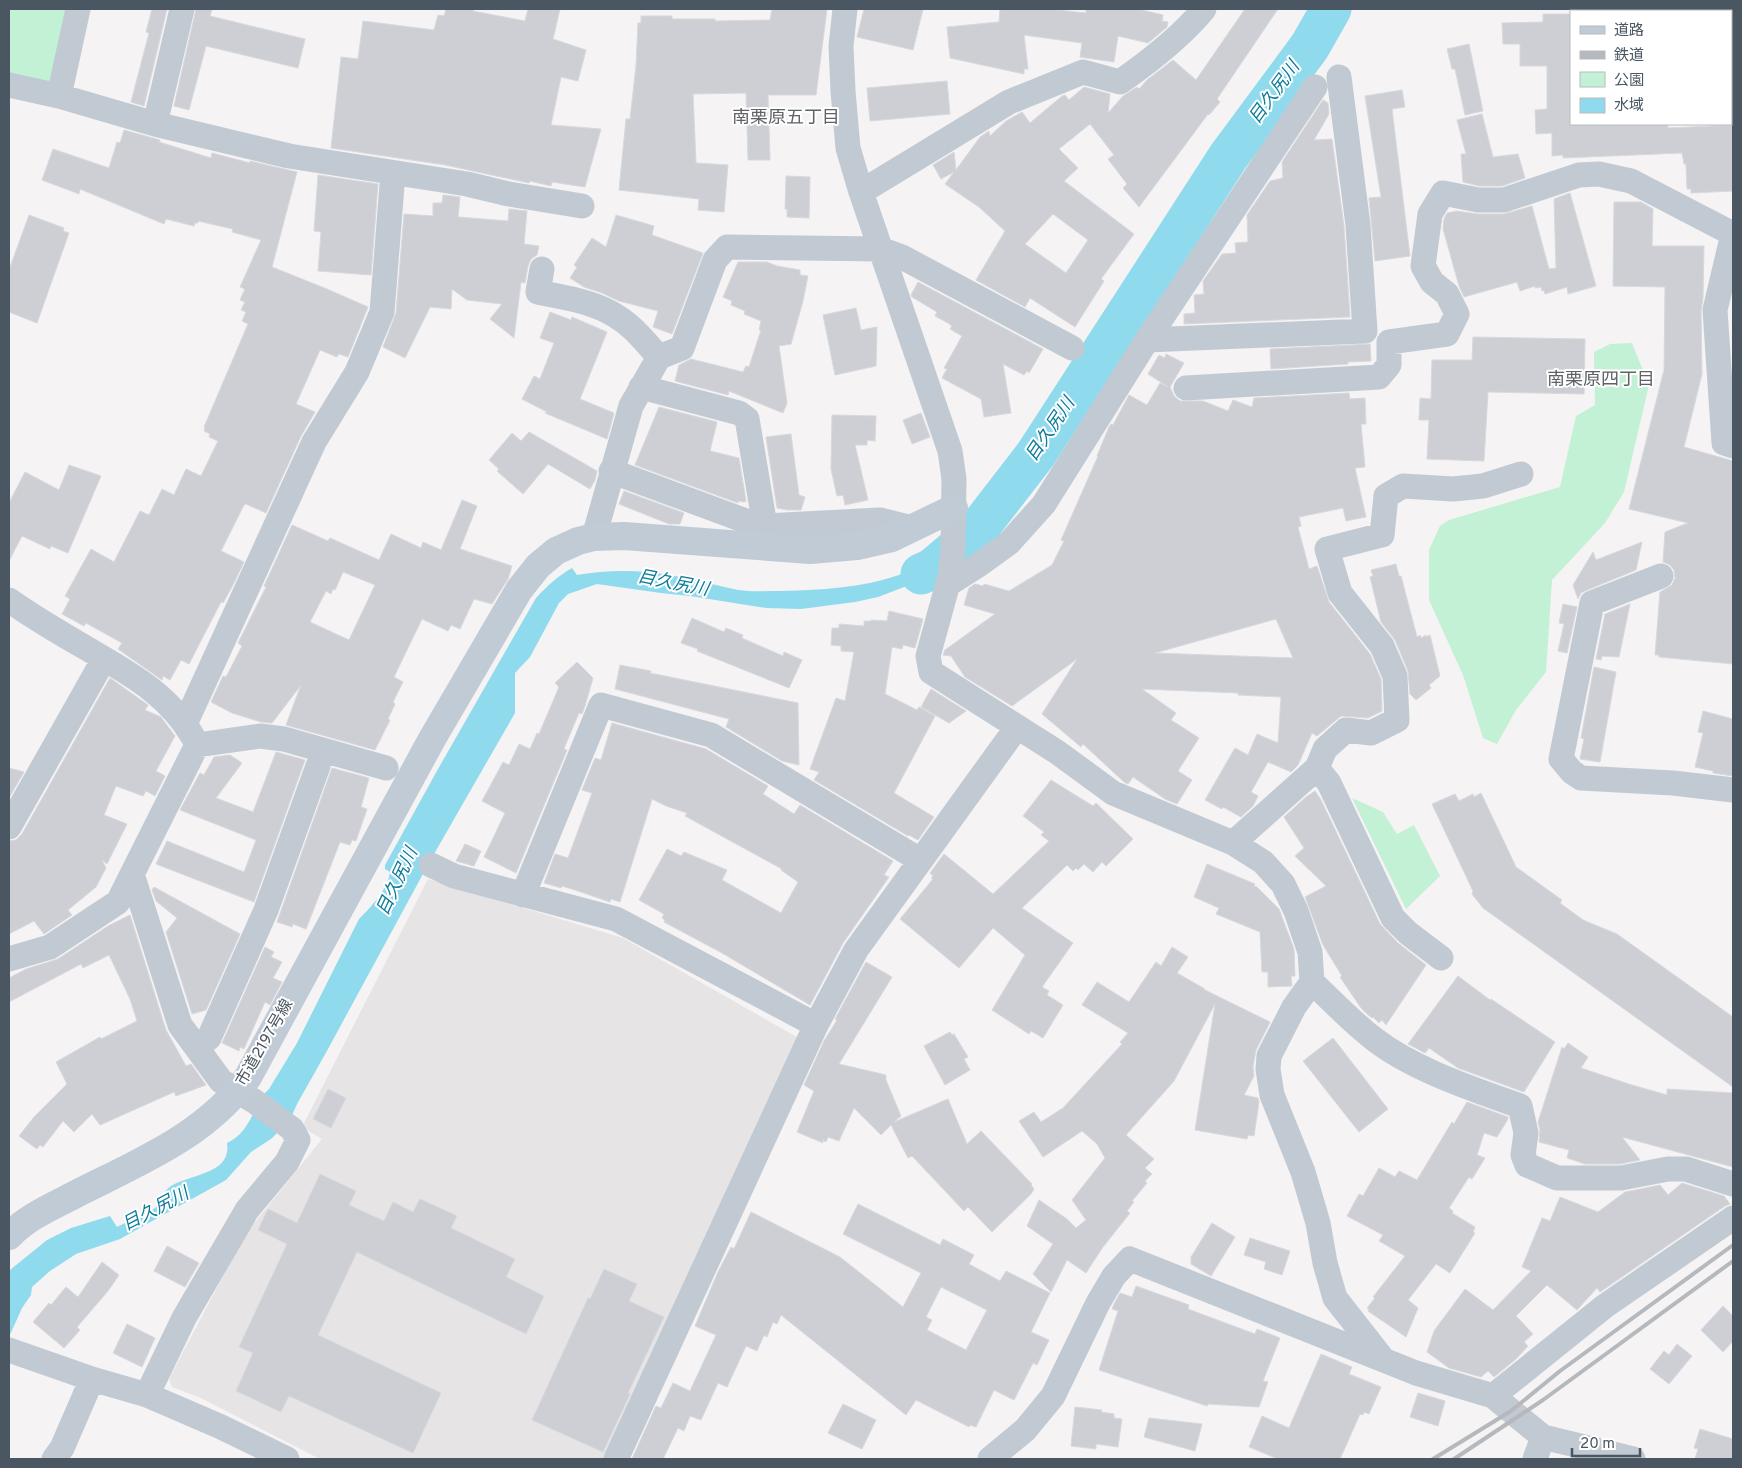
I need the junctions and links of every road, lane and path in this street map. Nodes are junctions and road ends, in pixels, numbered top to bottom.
1 (78, 9) edge
2 (182, 9) edge
3 (845, 9) edge
4 (1204, 9) edge
5 (1340, 77) dead end
6 (9, 85) edge
7 (1315, 87) dead end
8 (59, 96) junction
9 (155, 124) junction
10 (393, 173) junction
11 (861, 192) junction
12 (582, 206) dead end
13 (1733, 234) edge
14 (880, 249) junction
15 (542, 268) dead end
16 (1147, 340) junction
17 (1072, 348) dead end
18 (658, 357) junction
19 (641, 388) junction
20 (1186, 388) dead end
21 (1733, 446) edge
22 (611, 471) junction
23 (1521, 474) dead end
24 (954, 512) junction
25 (765, 526) junction
26 (912, 528) junction
27 (594, 537) junction
28 (1660, 576) dead end
29 (948, 580) junction
30 (9, 600) edge
31 (104, 659) junction
32 (185, 724) junction
33 (1017, 727) junction
34 (197, 745) junction
35 (318, 766) dead end
36 (1317, 768) junction
37 (398, 775) junction
38 (1733, 790) edge
39 (9, 827) edge
40 (1233, 843) junction
41 (920, 860) junction
42 (431, 865) dead end
43 (132, 874) junction
44 (523, 895) junction
45 (1441, 958) dead end
46 (9, 959) edge
47 (1312, 982) junction
48 (816, 1025) junction
49 (196, 1047) junction
50 (246, 1096) junction
51 (1733, 1184) edge
52 (1733, 1218) edge
53 (9, 1236) edge
54 (9, 1350) edge
55 (1382, 1358) junction
56 (92, 1379) junction
57 (147, 1395) junction
58 (1493, 1396) junction
59 (1539, 1448) edge
60 (54, 1459) edge
61 (287, 1459) edge
62 (616, 1459) edge
63 (990, 1459) edge
64 (1633, 1459) edge

1 - 8 street
2 - 9 street
3 - 11 street
4 - 11 street
5 - 16 street
6 - 8 street
7 - 16 street
8 - 9 street
9 - 10 street
10 - 12 street
10 - 32 street
11 - 14 street
13 - 20 street
13 - 21 street
14 - 17 street
14 - 18 street
14 - 24 street
15 - 18 street
16 - 29 street
18 - 19 street
19 - 22 street
19 - 25 street
22 - 25 street
22 - 27 street
23 - 36 street
24 - 26 street, 市道2197号線
24 - 29 street
25 - 26 street
26 - 27 street, 市道2197号線
27 - 37 street, 市道2197号線
28 - 38 street
29 - 33 street
30 - 31 street
31 - 32 street
31 - 39 street
32 - 34 street
33 - 40 street
33 - 41 street
34 - 37 street
34 - 43 street
35 - 49 street
36 - 40 street
36 - 45 street
37 - 50 street, 市道2197号線
40 - 47 street
41 - 44 street
41 - 48 street
42 - 44 street
43 - 46 street
43 - 49 street
44 - 48 street
47 - 51 street
47 - 55 street
48 - 62 street
49 - 50 street
50 - 53 street, 市道2197号線
50 - 57 street
52 - 58 street
54 - 56 street
55 - 58 street
55 - 63 street
56 - 57 street
56 - 60 street
57 - 61 street
58 - 59 street
59 - 64 street

